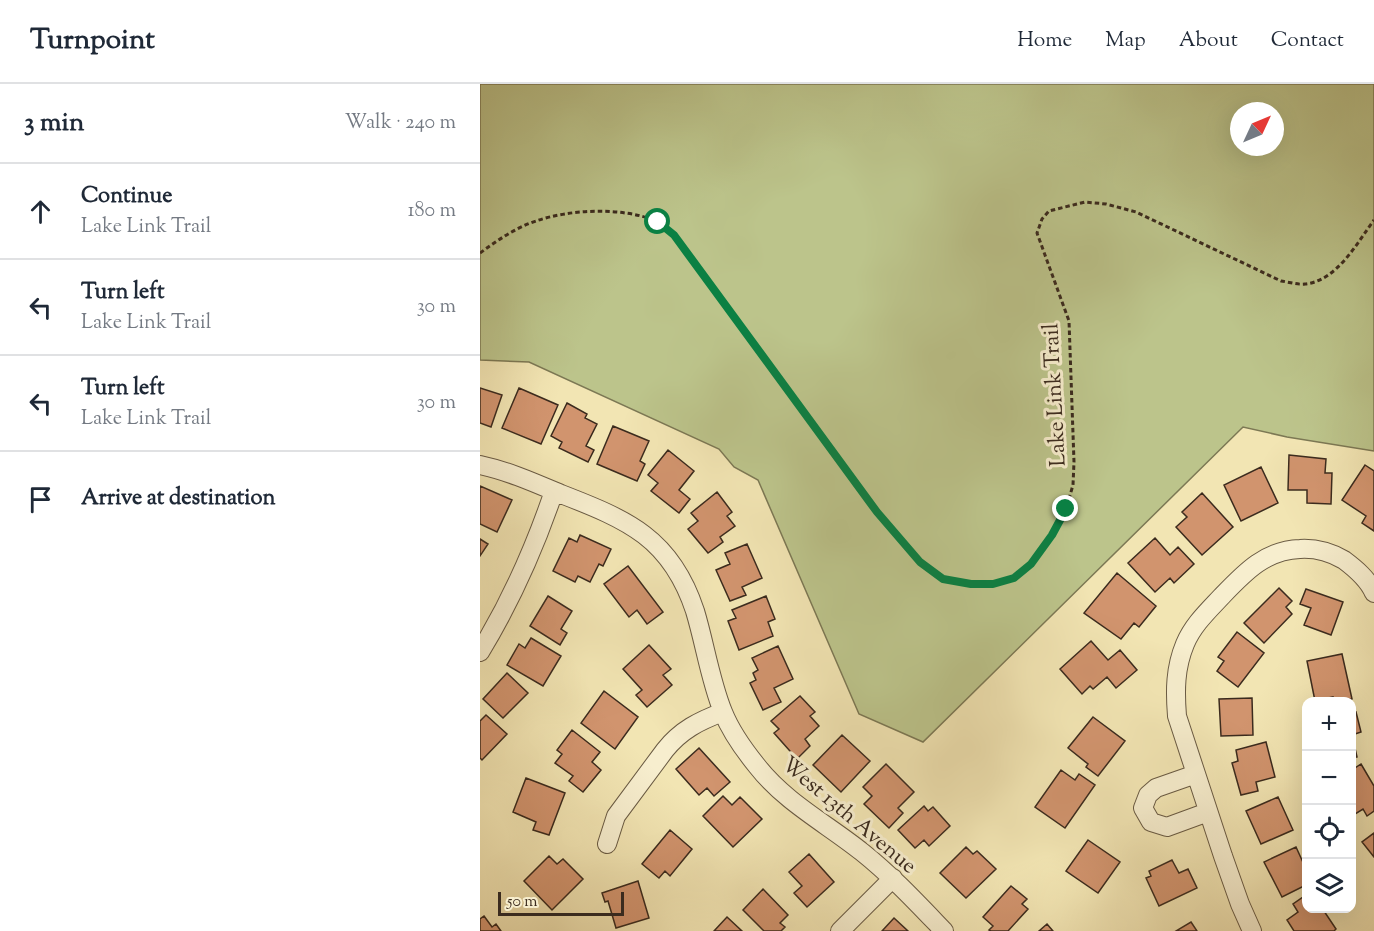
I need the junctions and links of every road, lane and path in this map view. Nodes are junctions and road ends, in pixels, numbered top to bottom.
1 (1374, 220) edge
2 (480, 253) edge
3 (480, 465) edge
4 (554, 490) junction
5 (1374, 593) edge
6 (480, 652) edge
7 (723, 712) junction
8 (1196, 774) junction
9 (1208, 813) junction
10 (607, 844) dead end
11 (893, 878) junction
12 (840, 931) edge
13 (944, 931) edge
14 (1252, 931) edge

1 - 2 path, Lake Link Trail
3 - 4 street, West 13th Avenue
4 - 6 street
4 - 7 street, West 13th Avenue
5 - 8 street
7 - 10 street
7 - 11 street, West 13th Avenue
8 - 9 street
8 - 9 street
9 - 14 street
11 - 12 street
11 - 13 street, West 13th Avenue

